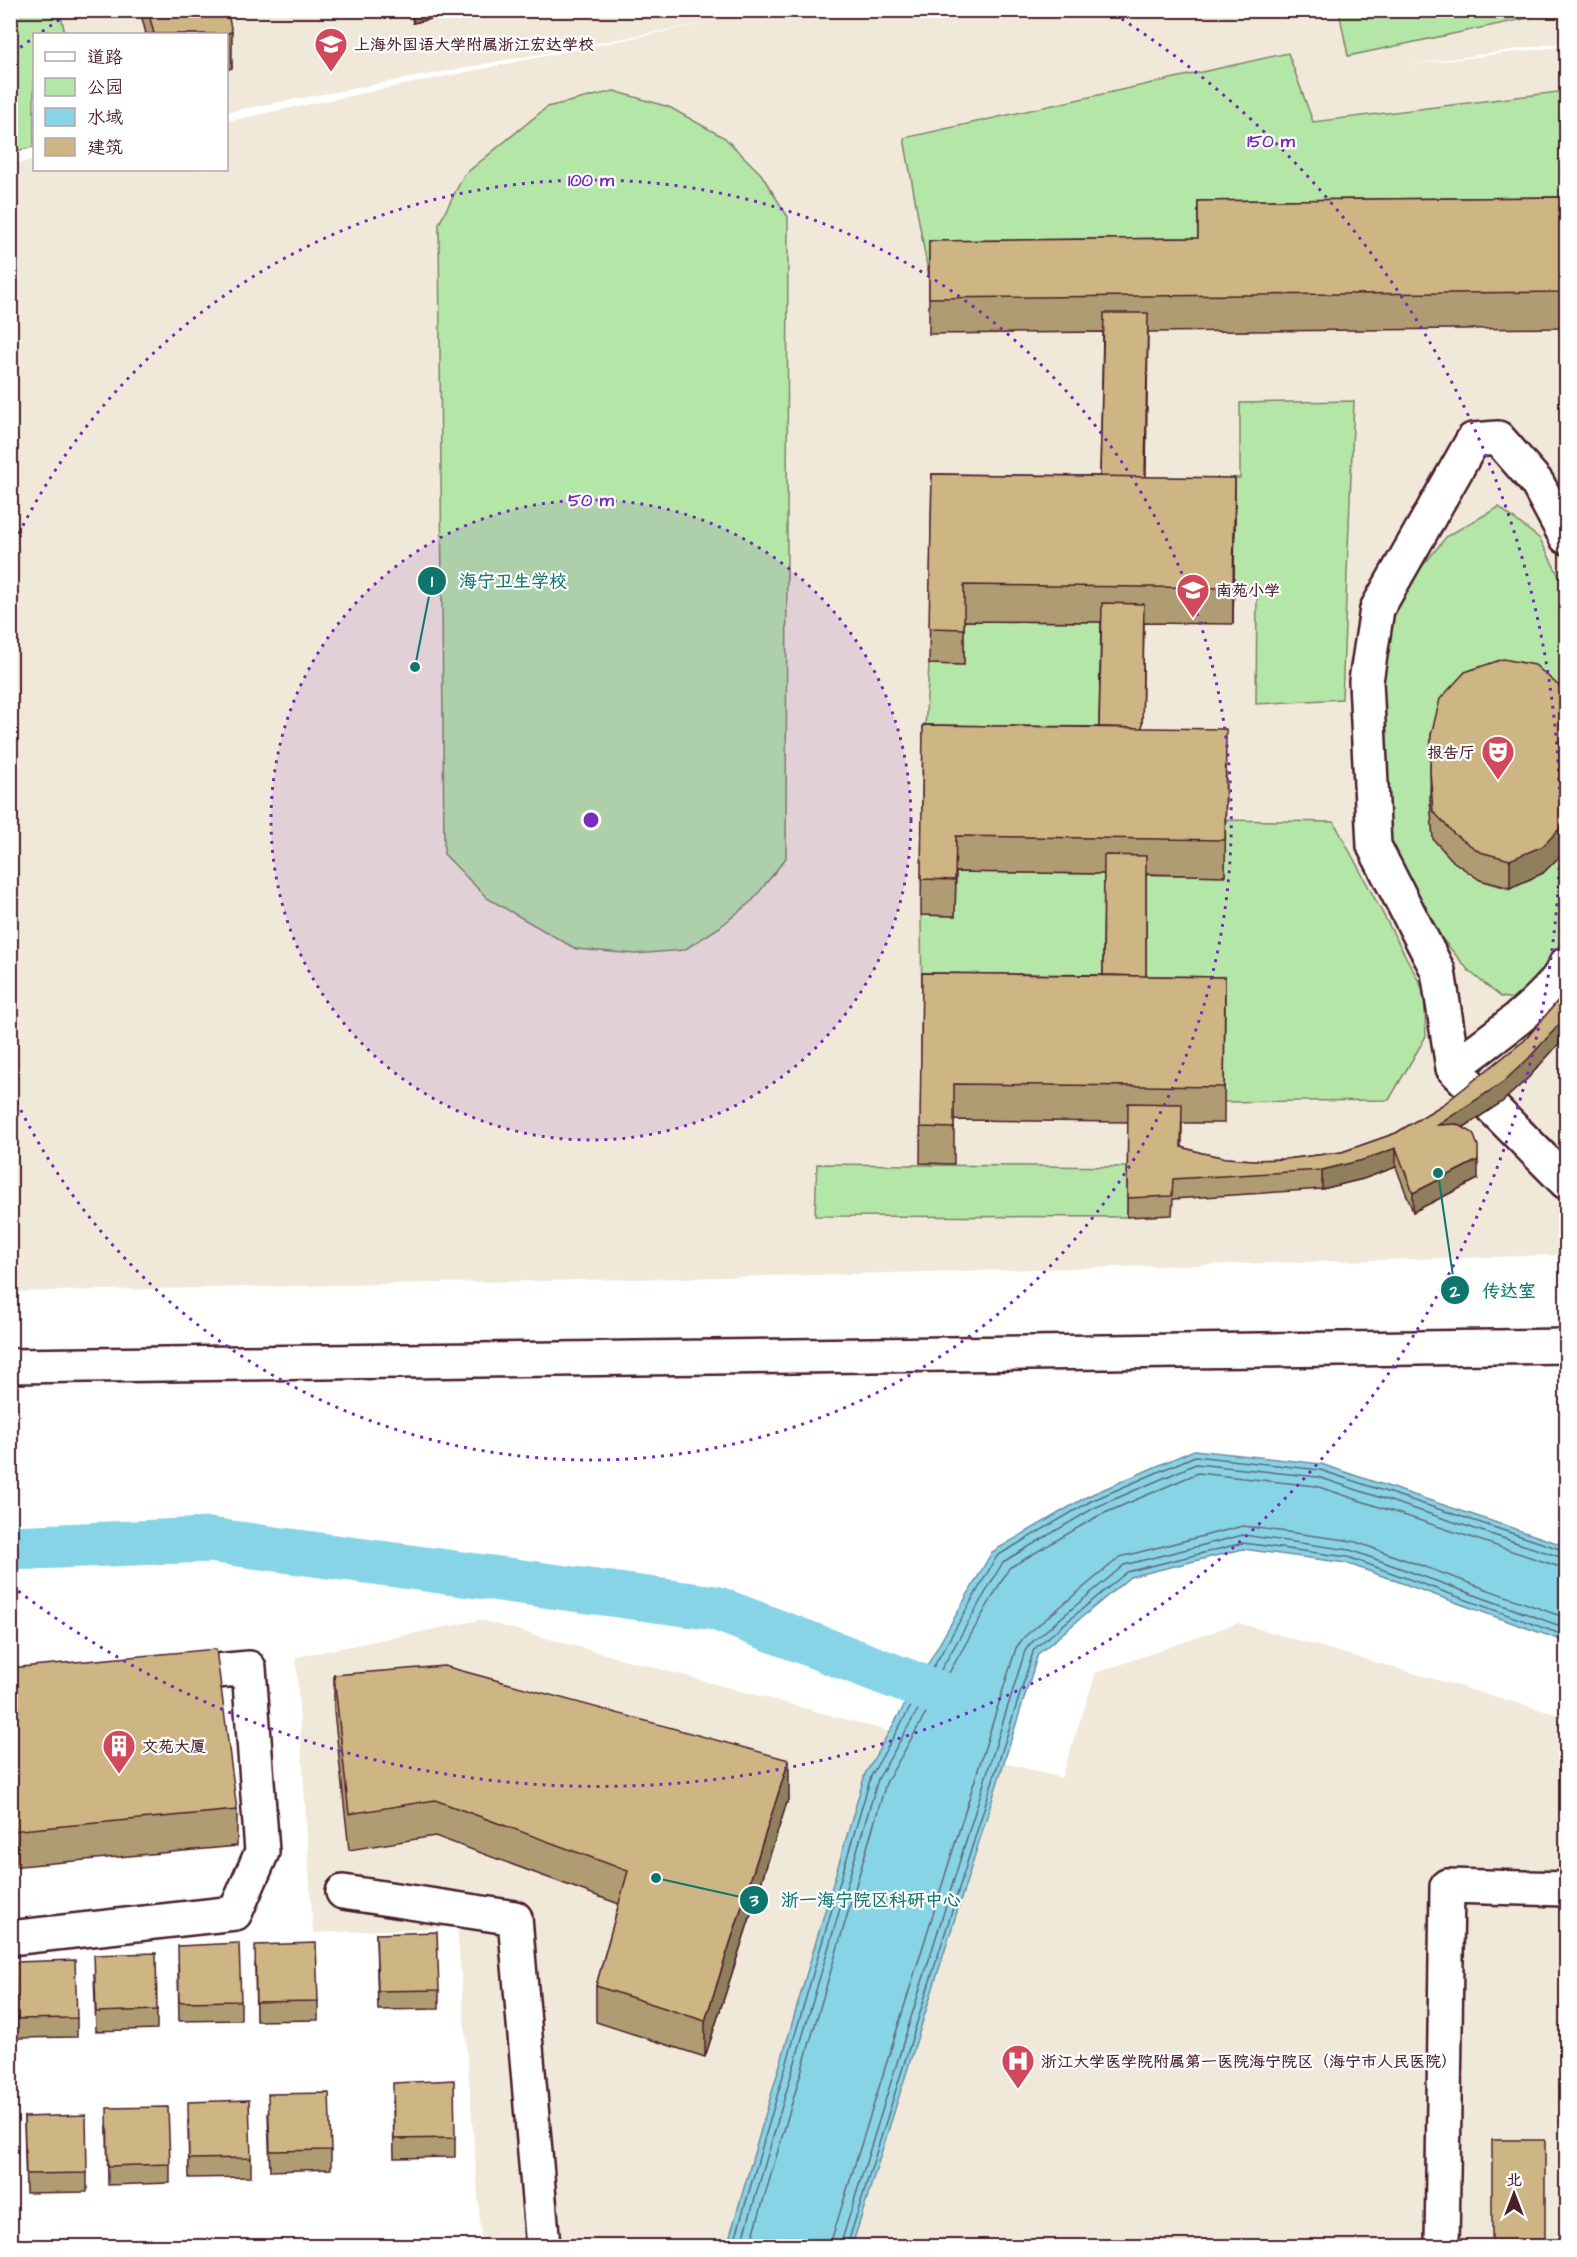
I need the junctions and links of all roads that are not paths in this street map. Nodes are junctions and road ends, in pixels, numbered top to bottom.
1 (1566, 537) edge
2 (1566, 964) edge
3 (1453, 1068) junction
4 (1566, 1182) edge
5 (1566, 1346) edge
6 (10, 1366) edge
7 (142, 1677) edge
8 (1566, 1889) edge
9 (343, 1892) dead end
10 (10, 1938) edge
11 (543, 2247) edge
12 (1442, 2247) edge

1 - 3 street
2 - 3 street
3 - 4 street
5 - 6 street
7 - 10 street
8 - 12 street
9 - 11 street

